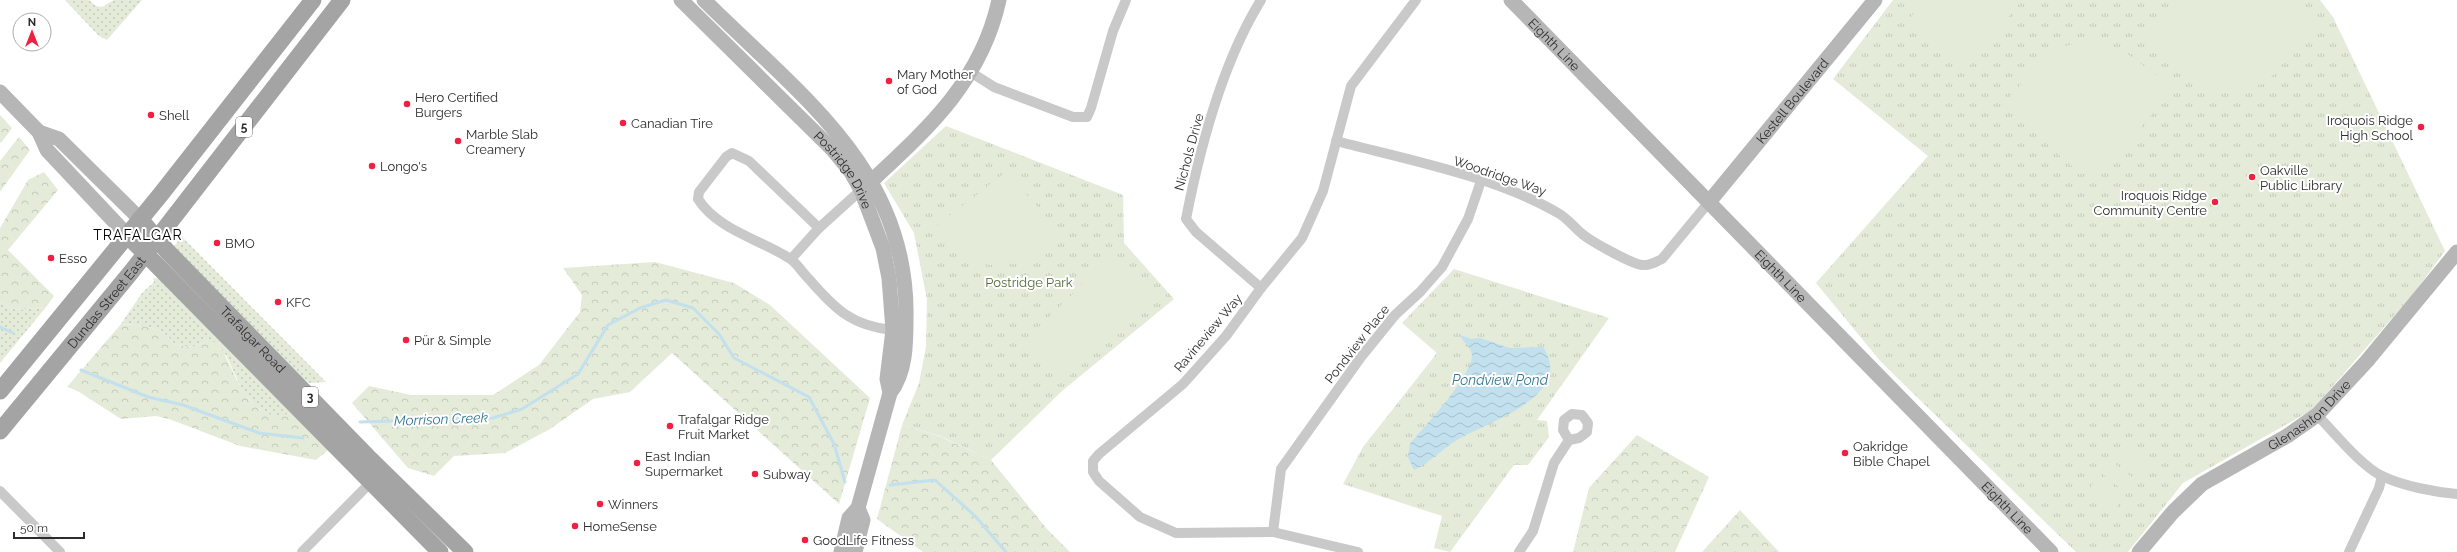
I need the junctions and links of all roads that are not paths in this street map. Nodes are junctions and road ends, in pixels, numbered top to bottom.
1 (313, 0) edge
2 (342, 0) edge
3 (681, 0) edge
4 (704, 0) edge
5 (999, 0) edge
6 (1126, 0) edge
7 (1261, 0) edge
8 (1416, 0) edge
9 (1511, 0) edge
10 (1875, 0) edge
11 (972, 73) junction
12 (0, 92) edge
13 (39, 132) junction
14 (1336, 141) junction
15 (1481, 181) junction
16 (866, 185) junction
17 (1709, 202) junction
18 (140, 219) junction
19 (819, 228) junction
20 (127, 235) junction
21 (156, 240) junction
22 (2457, 252) edge
23 (146, 253) junction
24 (791, 258) junction
25 (1262, 288) junction
26 (893, 330) junction
27 (0, 391) edge
28 (890, 393) junction
29 (2317, 415) junction
30 (0, 431) edge
31 (1569, 440) dead end
32 (2382, 476) junction
33 (372, 481) junction
34 (0, 491) edge
35 (2457, 494) edge
36 (858, 508) junction
37 (1273, 532) junction
38 (60, 552) edge
39 (302, 552) edge
40 (440, 552) edge
41 (465, 552) edge
42 (841, 552) edge
43 (855, 552) edge
44 (1358, 552) edge
45 (1519, 552) edge
46 (2051, 552) edge
47 (2139, 552) edge
48 (2349, 552) edge

1 - 18 main road, Dundas Street East / 5
2 - 21 main road, Dundas Street East / 5
3 - 16 street, Postridge Drive
4 - 16 street, Postridge Drive
5 - 11 street
6 - 11 street
7 - 25 street, Nichols Drive
8 - 14 street, Ravineview Way
9 - 17 street, Eighth Line
10 - 17 street, Kestell Boulevard
11 - 16 street
12 - 13 street, Trafalgar Road / 3
13 - 18 street, Trafalgar Road / 3
13 - 20 street, Trafalgar Road / 3
14 - 15 street, Woodridge Way
14 - 25 street, Ravineview Way
15 - 17 street, Woodridge Way
15 - 37 street, Pondview Place
16 - 19 street
16 - 26 street, Postridge Drive
16 - 28 street, Postridge Drive
17 - 46 street, Eighth Line
18 - 20 main road, Dundas Street East / 5
18 - 21 main road, Trafalgar Road / 3
19 - 24 street
19 - 24 street
20 - 23 main road, Trafalgar Road / 3
20 - 27 main road, Dundas Street East / 5
21 - 23 main road, Dundas Street East / 5
21 - 41 main road, Trafalgar Road / 3
22 - 29 street, Glenashton Drive
23 - 30 main road, Dundas Street East / 5
23 - 33 main road, Trafalgar Road / 3
24 - 26 street
25 - 37 street, Ravineview Way
26 - 28 street, Postridge Drive
28 - 36 street, Postridge Drive
29 - 32 street
29 - 47 street, Glenashton Drive
31 - 45 street
32 - 35 street
32 - 48 street
33 - 39 street
33 - 40 main road, Trafalgar Road / 3
34 - 38 street
36 - 42 street, Postridge Drive
36 - 43 street, Postridge Drive
37 - 44 street, Ravineview Way

